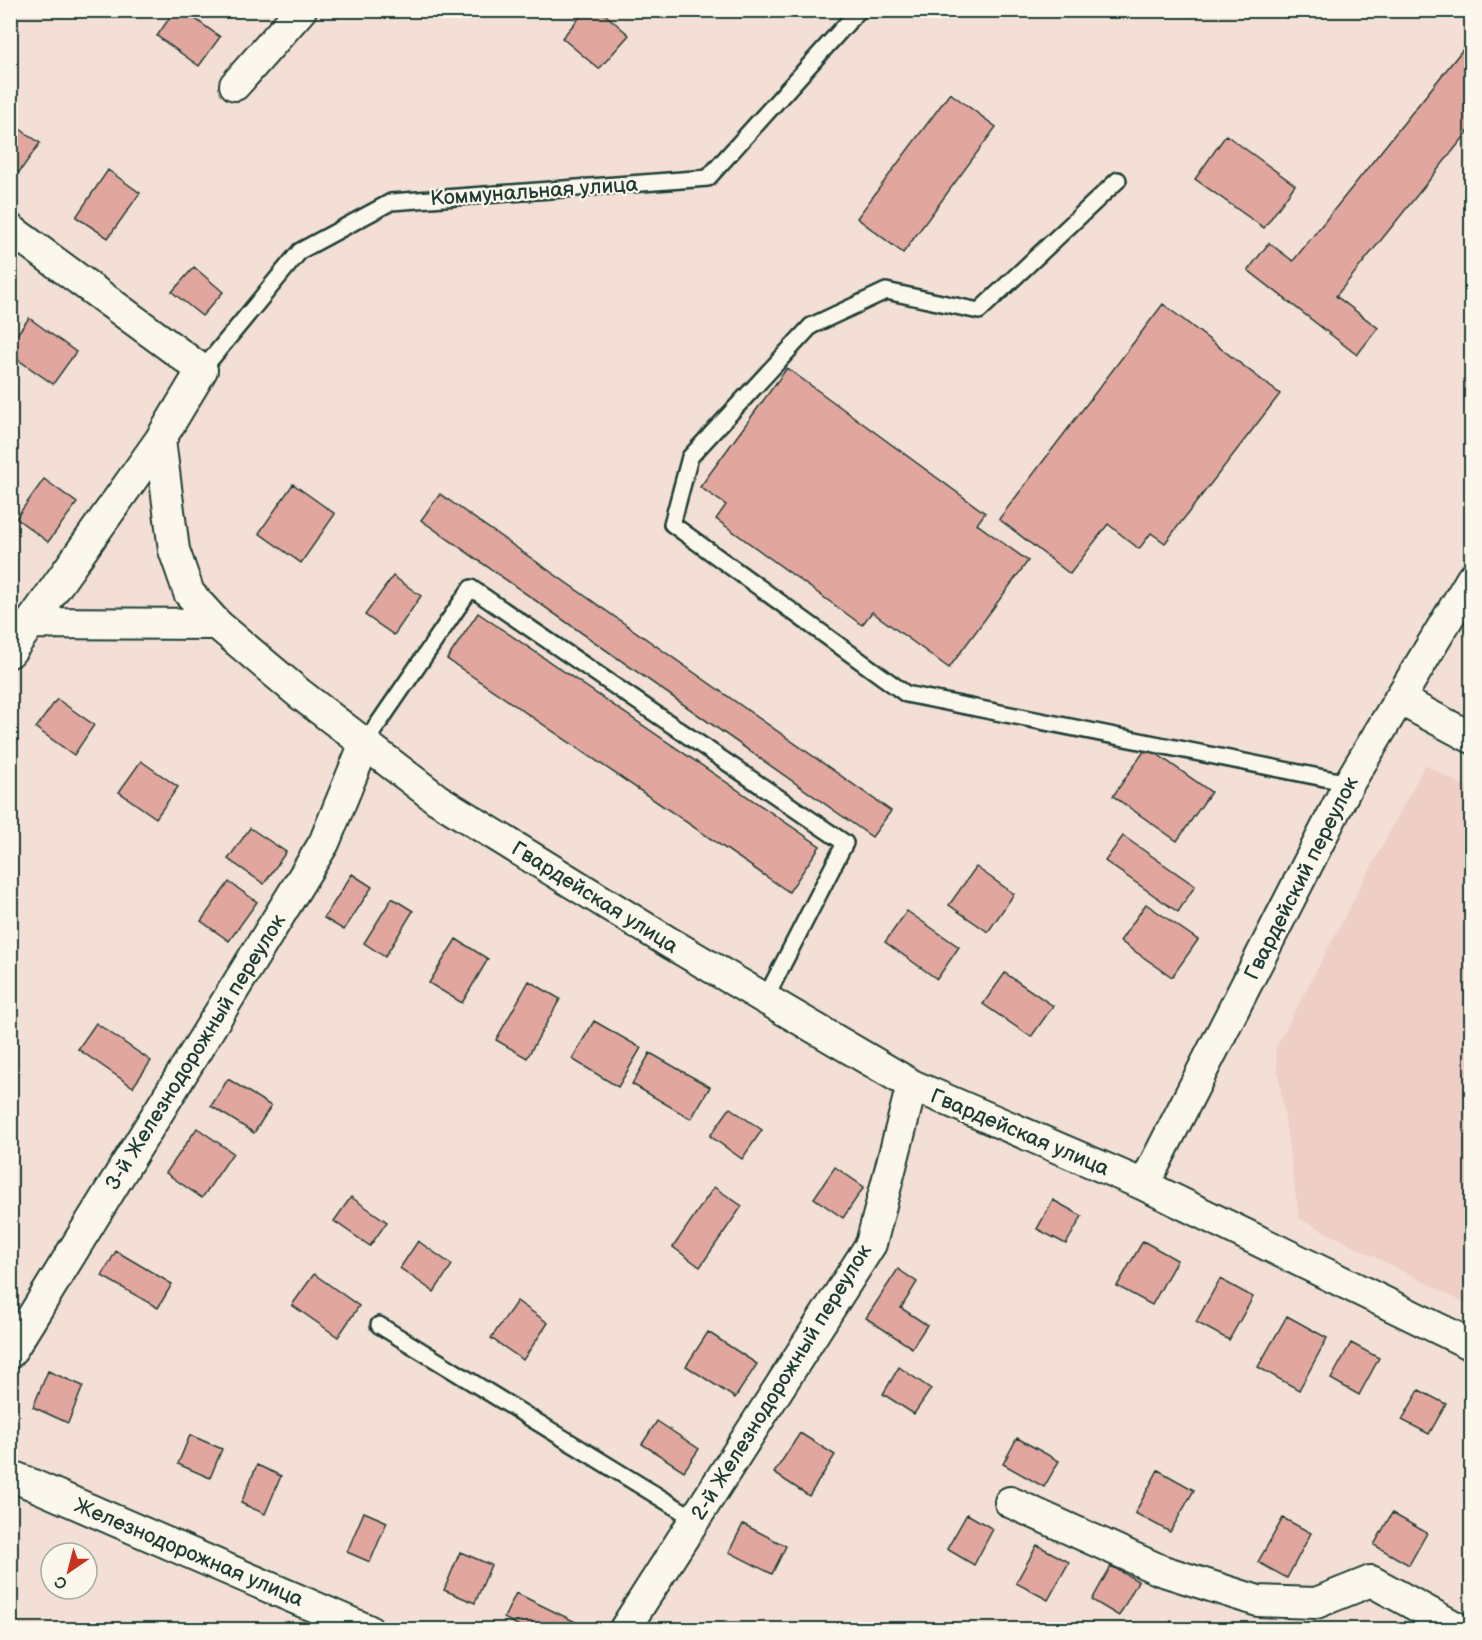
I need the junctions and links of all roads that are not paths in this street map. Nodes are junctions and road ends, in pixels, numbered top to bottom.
1 (301, 10) edge
2 (859, 10) edge
3 (235, 85) dead end
4 (1118, 180) dead end
5 (10, 229) edge
6 (202, 370) junction
7 (160, 440) junction
8 (1472, 578) edge
9 (31, 623) junction
10 (216, 624) junction
11 (10, 652) edge
12 (1399, 699) junction
13 (1472, 738) edge
14 (364, 744) junction
15 (1349, 783) junction
16 (765, 999) junction
17 (912, 1085) junction
18 (1144, 1185) junction
19 (379, 1325) dead end
20 (1472, 1345) edge
21 (10, 1353) edge
22 (10, 1475) edge
23 (1010, 1502) dead end
24 (695, 1519) junction
25 (368, 1629) edge
26 (624, 1629) edge
27 (1461, 1629) edge

1 - 3 street
2 - 6 lane, Коммунальная улица
4 - 15 lane
5 - 6 street
6 - 7 street
7 - 9 street
7 - 10 street, Гвардейская улица
8 - 12 street, Гвардейский переулок
9 - 10 street
9 - 11 street
10 - 14 street, Гвардейская улица
12 - 13 street
12 - 15 street, Гвардейский переулок
14 - 16 street, Гвардейская улица
14 - 16 lane
14 - 21 street, 3-й Железнодорожный переулок
15 - 18 street, Гвардейский переулок
16 - 17 street, Гвардейская улица
17 - 18 street, Гвардейская улица
17 - 24 street, 2-й Железнодорожный переулок
18 - 20 street, Гвардейская улица
19 - 24 lane
22 - 25 street, Железнодорожная улица
23 - 27 street
24 - 26 street, 2-й Железнодорожный переулок

